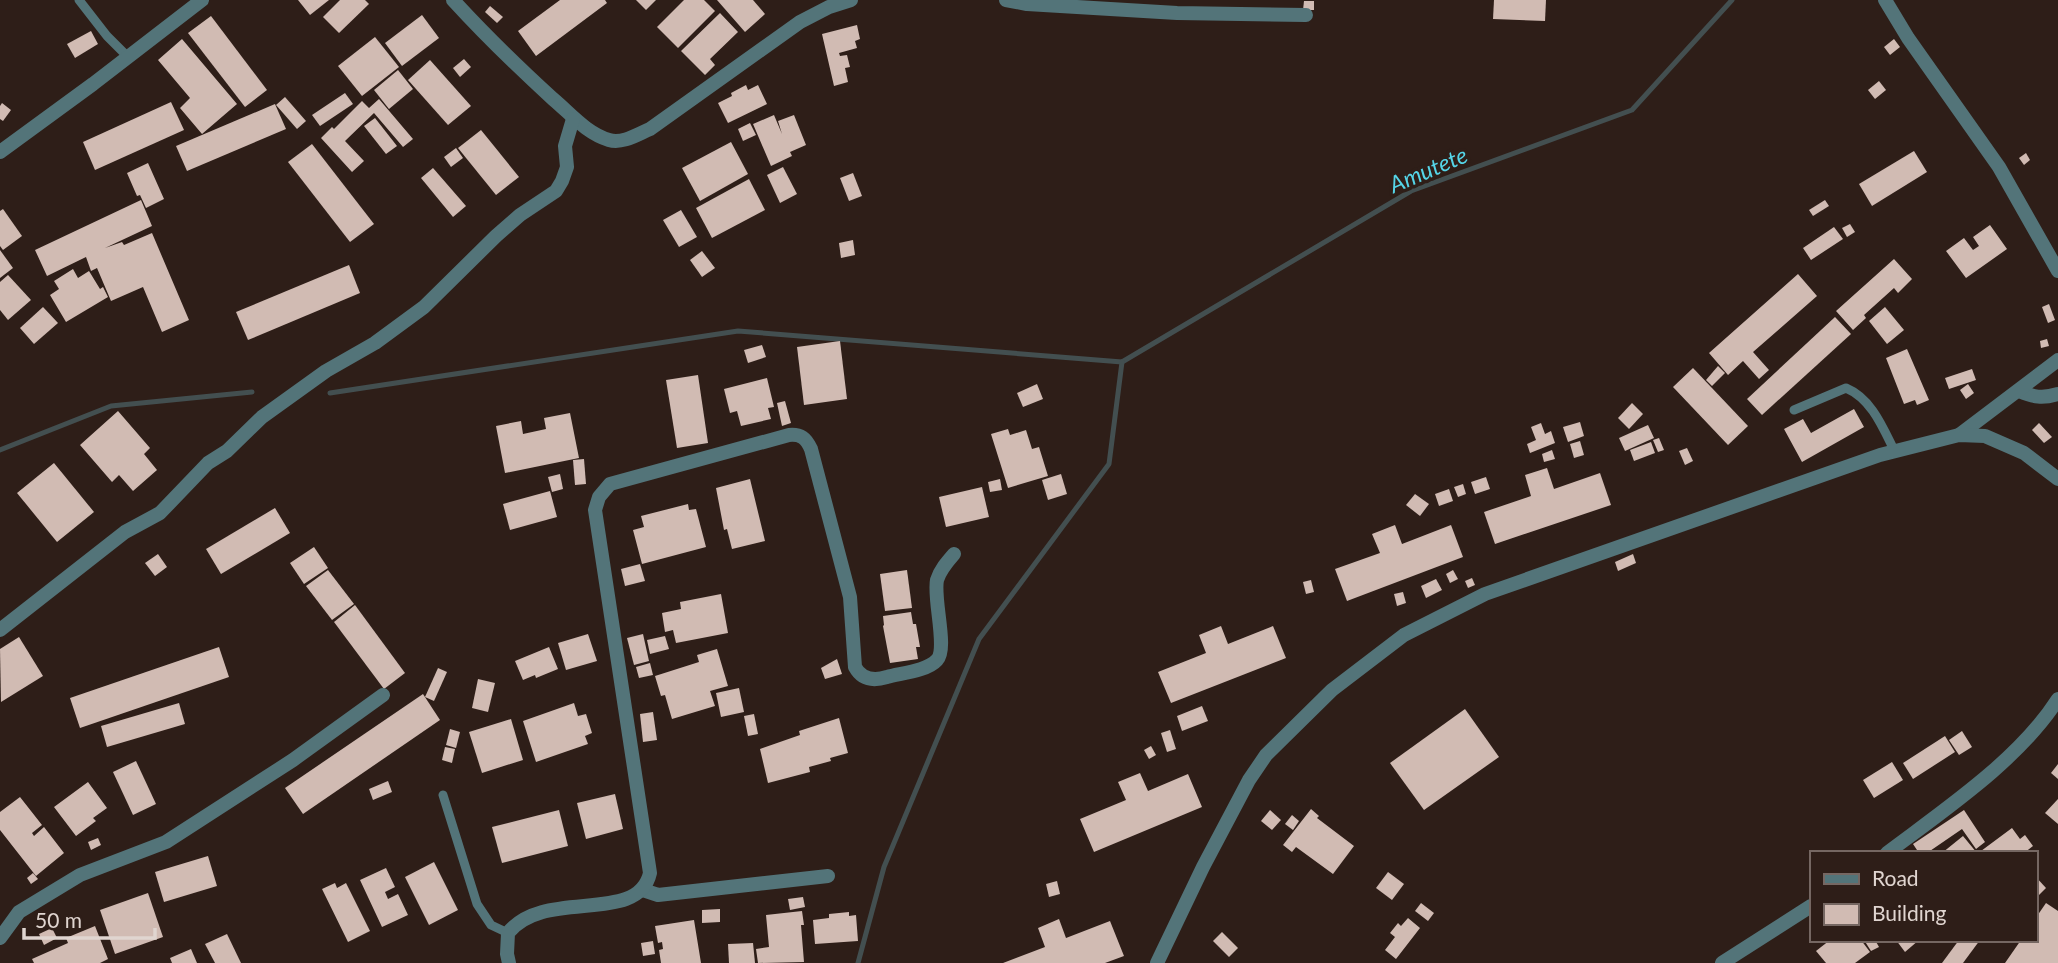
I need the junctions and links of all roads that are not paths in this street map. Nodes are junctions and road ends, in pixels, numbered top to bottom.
1 (79, 0) edge
2 (202, 0) edge
3 (453, 0) edge
4 (851, 0) edge
5 (1006, 0) edge
6 (1885, 0) edge
7 (1306, 15) dead end
8 (128, 57) junction
9 (573, 118) junction
10 (0, 152) edge
11 (2058, 271) edge
12 (2058, 359) edge
13 (2019, 391) junction
14 (2058, 394) edge
15 (1794, 410) dead end
16 (1959, 435) junction
17 (1895, 452) junction
18 (2058, 479) edge
19 (954, 554) dead end
20 (0, 630) edge
21 (383, 695) dead end
22 (2058, 699) edge
23 (443, 795) dead end
24 (1889, 851) edge
25 (828, 876) dead end
26 (643, 890) junction
27 (1810, 907) edge
28 (508, 933) junction
29 (0, 938) edge
30 (509, 963) edge
31 (1157, 963) edge
32 (1722, 963) edge

1 - 8 lane
2 - 8 street
3 - 9 street
4 - 9 street
5 - 7 street
6 - 11 street
8 - 10 street
9 - 20 street
12 - 13 street
13 - 14 street
13 - 16 street
15 - 17 lane
16 - 17 street
16 - 18 street
17 - 31 street
19 - 26 street
21 - 29 street
22 - 24 street
23 - 28 lane
25 - 26 street
26 - 28 street
27 - 32 street
28 - 30 street

